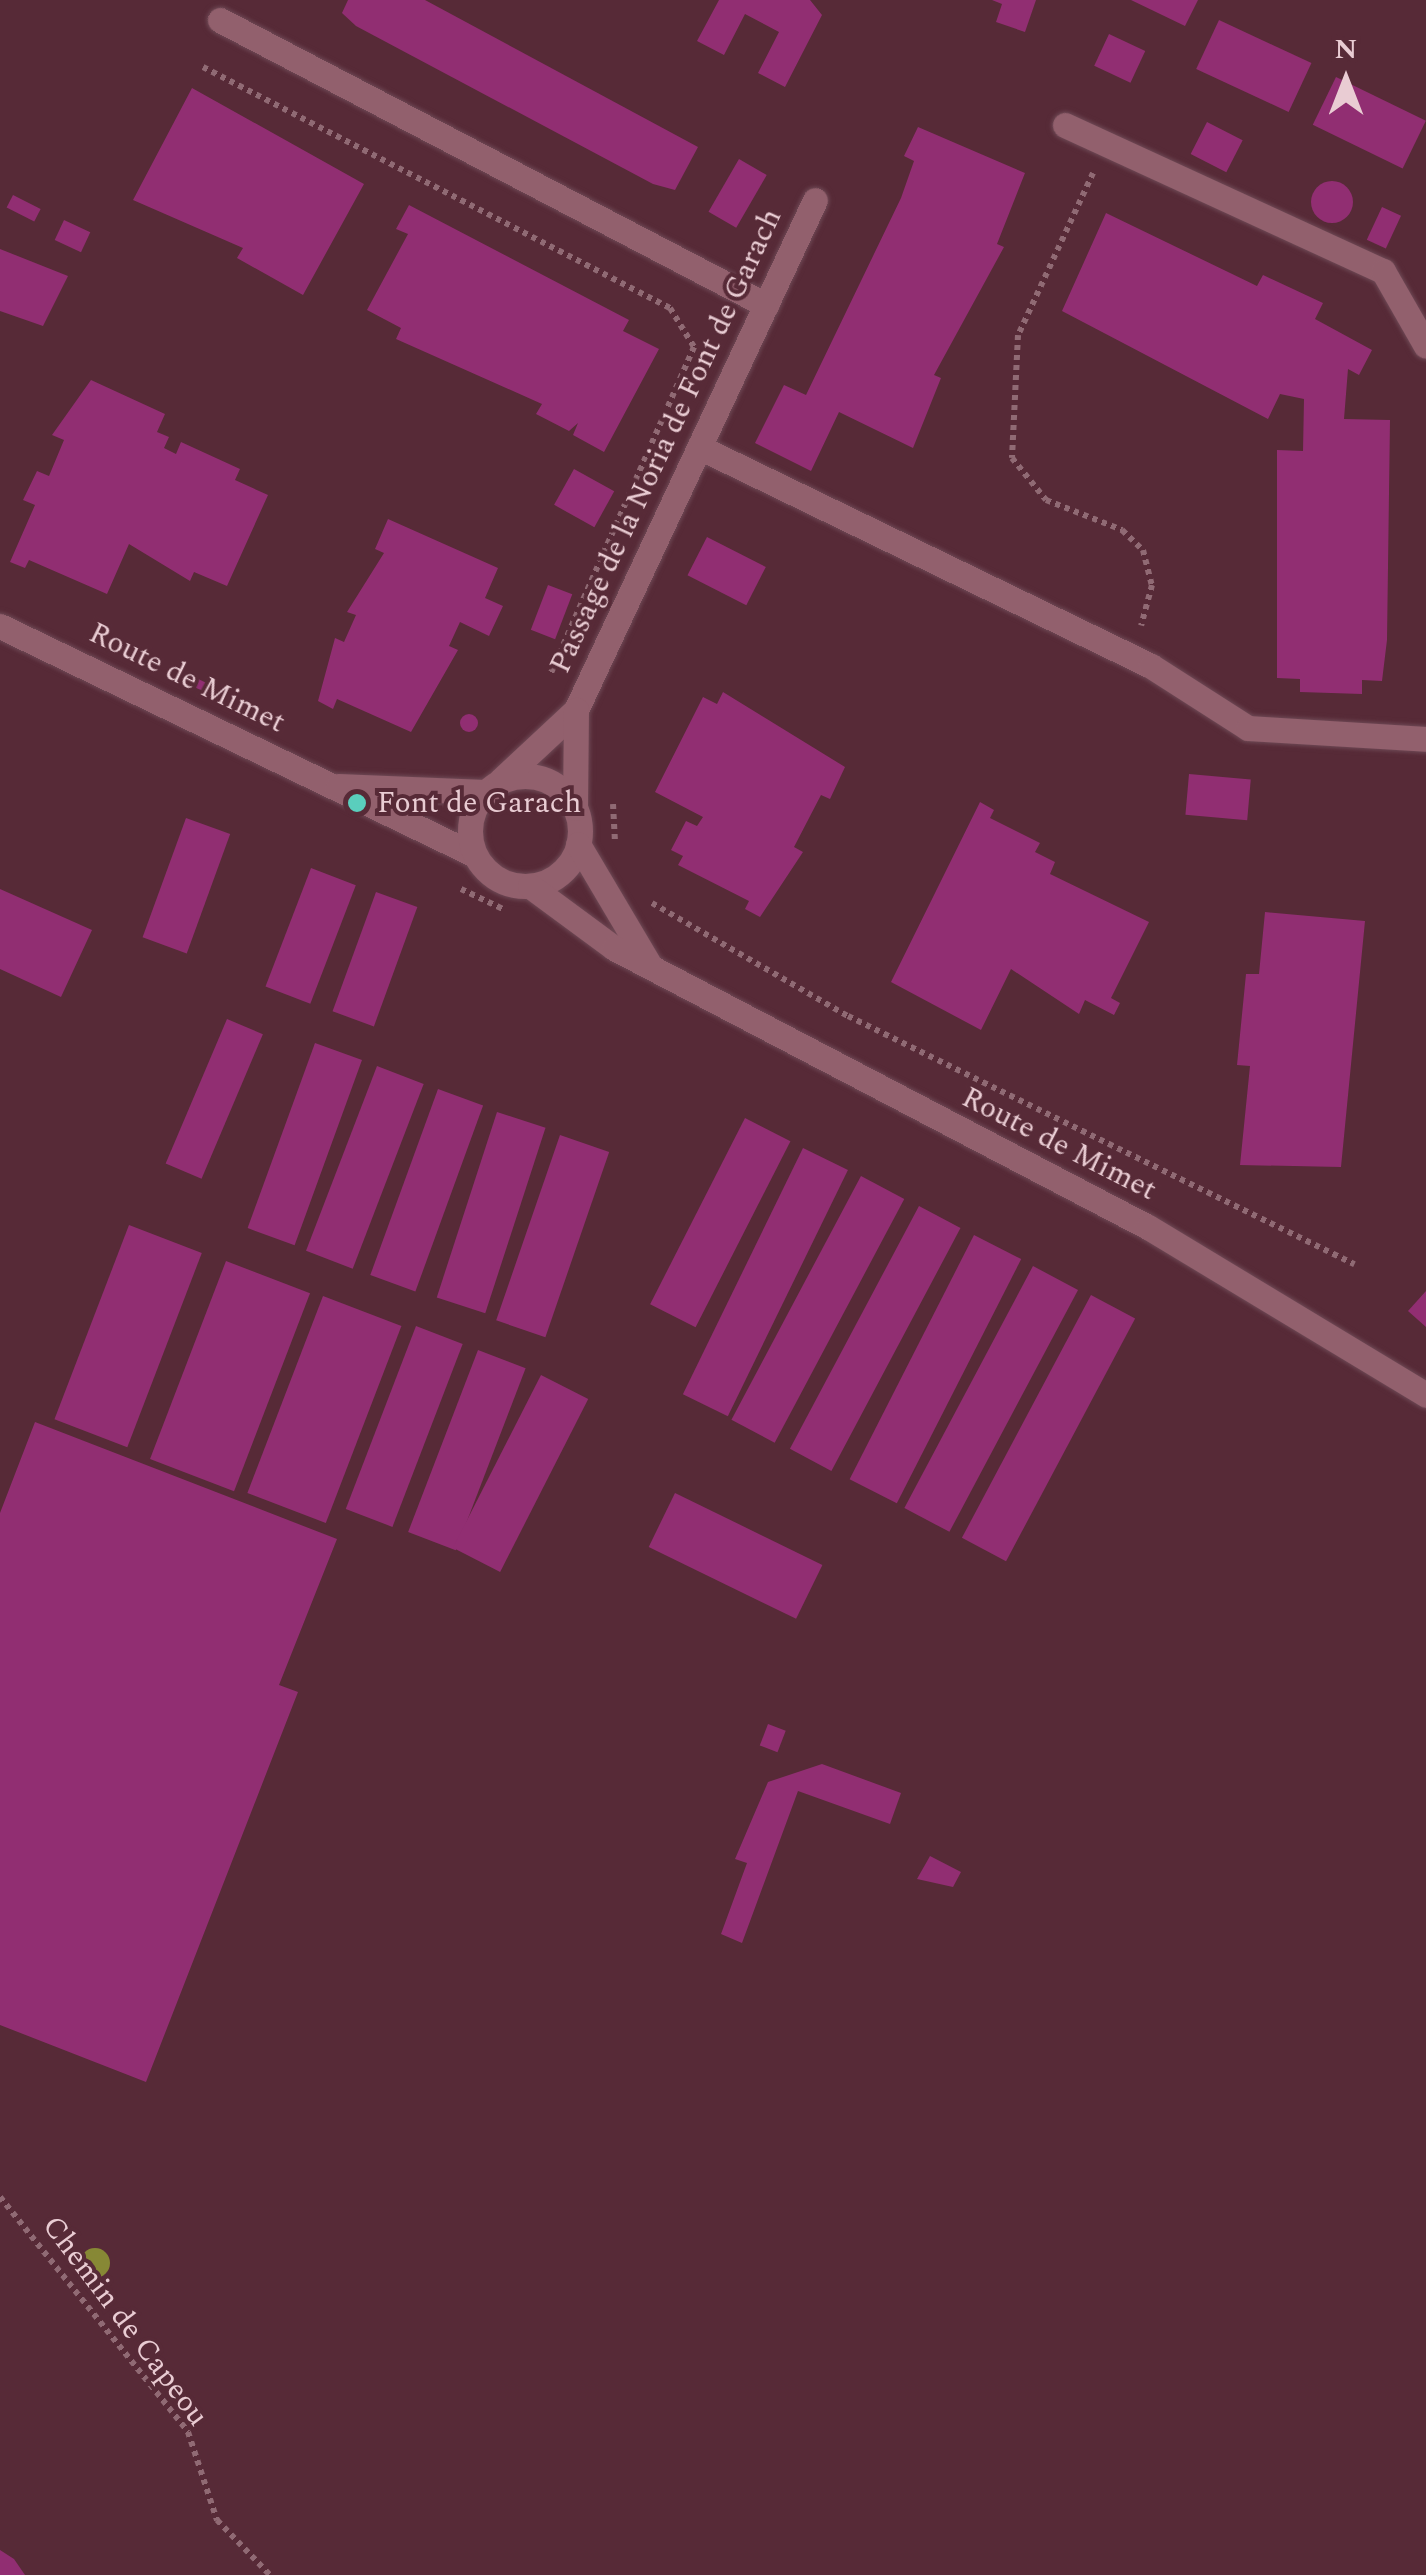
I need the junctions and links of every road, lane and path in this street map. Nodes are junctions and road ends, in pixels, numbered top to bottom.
1 (220, 20) dead end
2 (204, 67) dead end
3 (1066, 124) dead end
4 (1106, 144) junction
5 (815, 200) dead end
6 (766, 305) junction
7 (1426, 346) edge
8 (700, 447) junction
9 (4, 628) edge
10 (1127, 654) junction
11 (547, 681) dead end
12 (576, 710) junction
13 (1426, 739) edge
14 (333, 785) junction
15 (492, 787) junction
16 (575, 808) junction
17 (578, 844) junction
18 (475, 855) junction
19 (530, 886) junction
20 (634, 901) dead end
21 (652, 968) junction
22 (1354, 1264) dead end
23 (1426, 1395) edge
24 (0, 2197) edge
25 (270, 2575) edge

1 - 6 street
2 - 11 path
3 - 4 street
4 - 7 street
4 - 10 path
5 - 6 street, Passage de la Noria de Font de Garach
6 - 8 street, Passage de la Noria de Font de Garach
8 - 10 street
8 - 12 street, Passage de la Noria de Font de Garach
9 - 14 street, Route de Mimet
10 - 13 street
12 - 15 street, Passage de la Noria de Font de Garach
12 - 16 street, Passage de la Noria de Font de Garach
14 - 15 street, Route de Mimet
14 - 18 street, Route de Mimet
15 - 16 street
15 - 18 street
16 - 17 street
17 - 19 street
17 - 21 street
18 - 19 street
19 - 21 street, Route de Mimet
20 - 22 path
21 - 23 street, Route de Mimet
24 - 25 path, Chemin de Capeou

